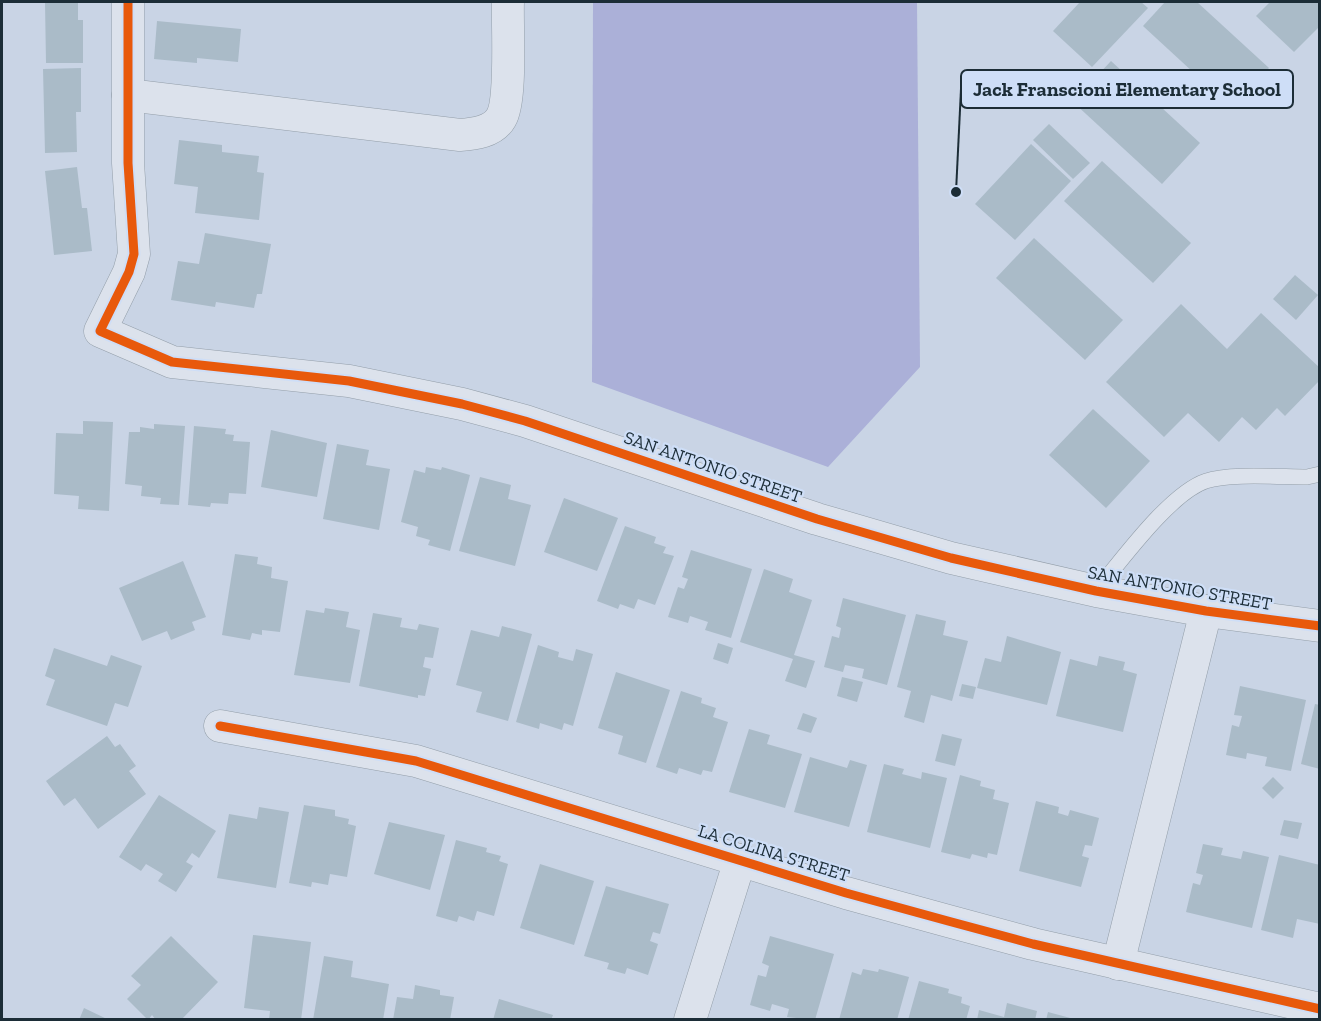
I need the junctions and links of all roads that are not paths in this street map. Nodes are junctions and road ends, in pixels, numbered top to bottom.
1 (128, 2) edge
2 (508, 2) edge
3 (128, 95) junction
4 (1320, 474) edge
5 (1096, 591) junction
6 (1206, 611) junction
7 (1320, 626) edge
8 (220, 726) dead end
9 (740, 860) junction
10 (1118, 964) junction
11 (1320, 1008) edge
12 (690, 1020) edge

1 - 3 street
2 - 3 street
3 - 5 street, SAN ANTONIO STREET
4 - 5 lane
5 - 6 street, SAN ANTONIO STREET
6 - 7 street, SAN ANTONIO STREET
6 - 10 street
8 - 9 street, LA COLINA STREET
9 - 10 street, LA COLINA STREET
9 - 12 street
10 - 11 street, LA COLINA STREET

